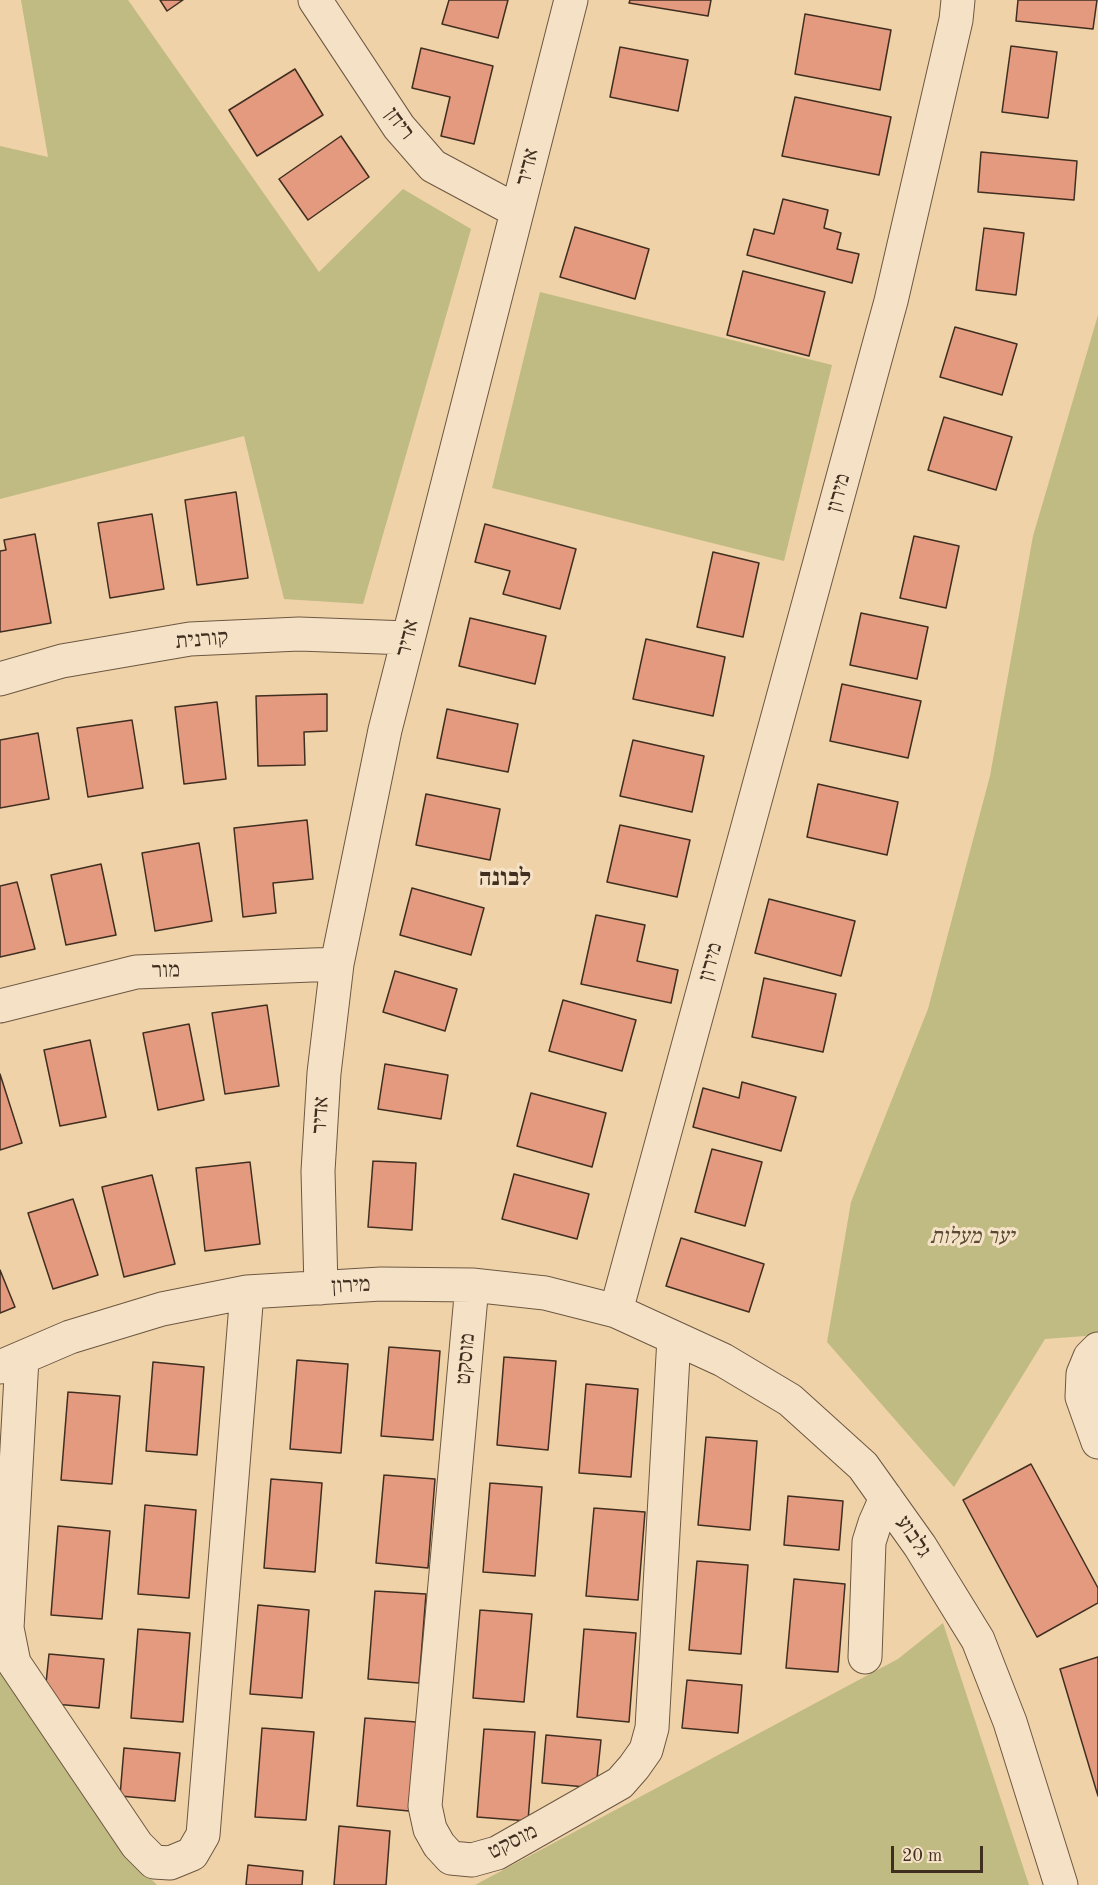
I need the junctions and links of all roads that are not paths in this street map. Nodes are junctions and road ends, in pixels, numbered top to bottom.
1 (315, 0) edge
2 (571, 0) edge
3 (958, 0) edge
4 (517, 212) junction
5 (408, 638) junction
6 (0, 680) edge
7 (337, 964) junction
8 (0, 1006) edge
9 (472, 1285) junction
10 (321, 1288) junction
11 (247, 1292) junction
12 (616, 1311) junction
13 (674, 1338) junction
14 (1098, 1349) edge
15 (11, 1362) edge
16 (1098, 1442) edge
17 (886, 1498) junction
18 (865, 1657) dead end
19 (1061, 1885) edge

1 - 4 street, ריחן
2 - 4 street, אדיר
3 - 12 street, מירון
4 - 5 street, אדיר
5 - 6 street, קורנית
5 - 7 street, אדיר
7 - 8 street, מור
7 - 10 street, אדיר
9 - 10 street, מירון
9 - 12 street, מירון
9 - 13 street, מוסקט
10 - 11 street, מירון
11 - 15 street, מירון
11 - 15 street
12 - 13 street, גלבוע
13 - 17 street, גלבוע
14 - 16 street
17 - 18 street
17 - 19 street, גלבוע

